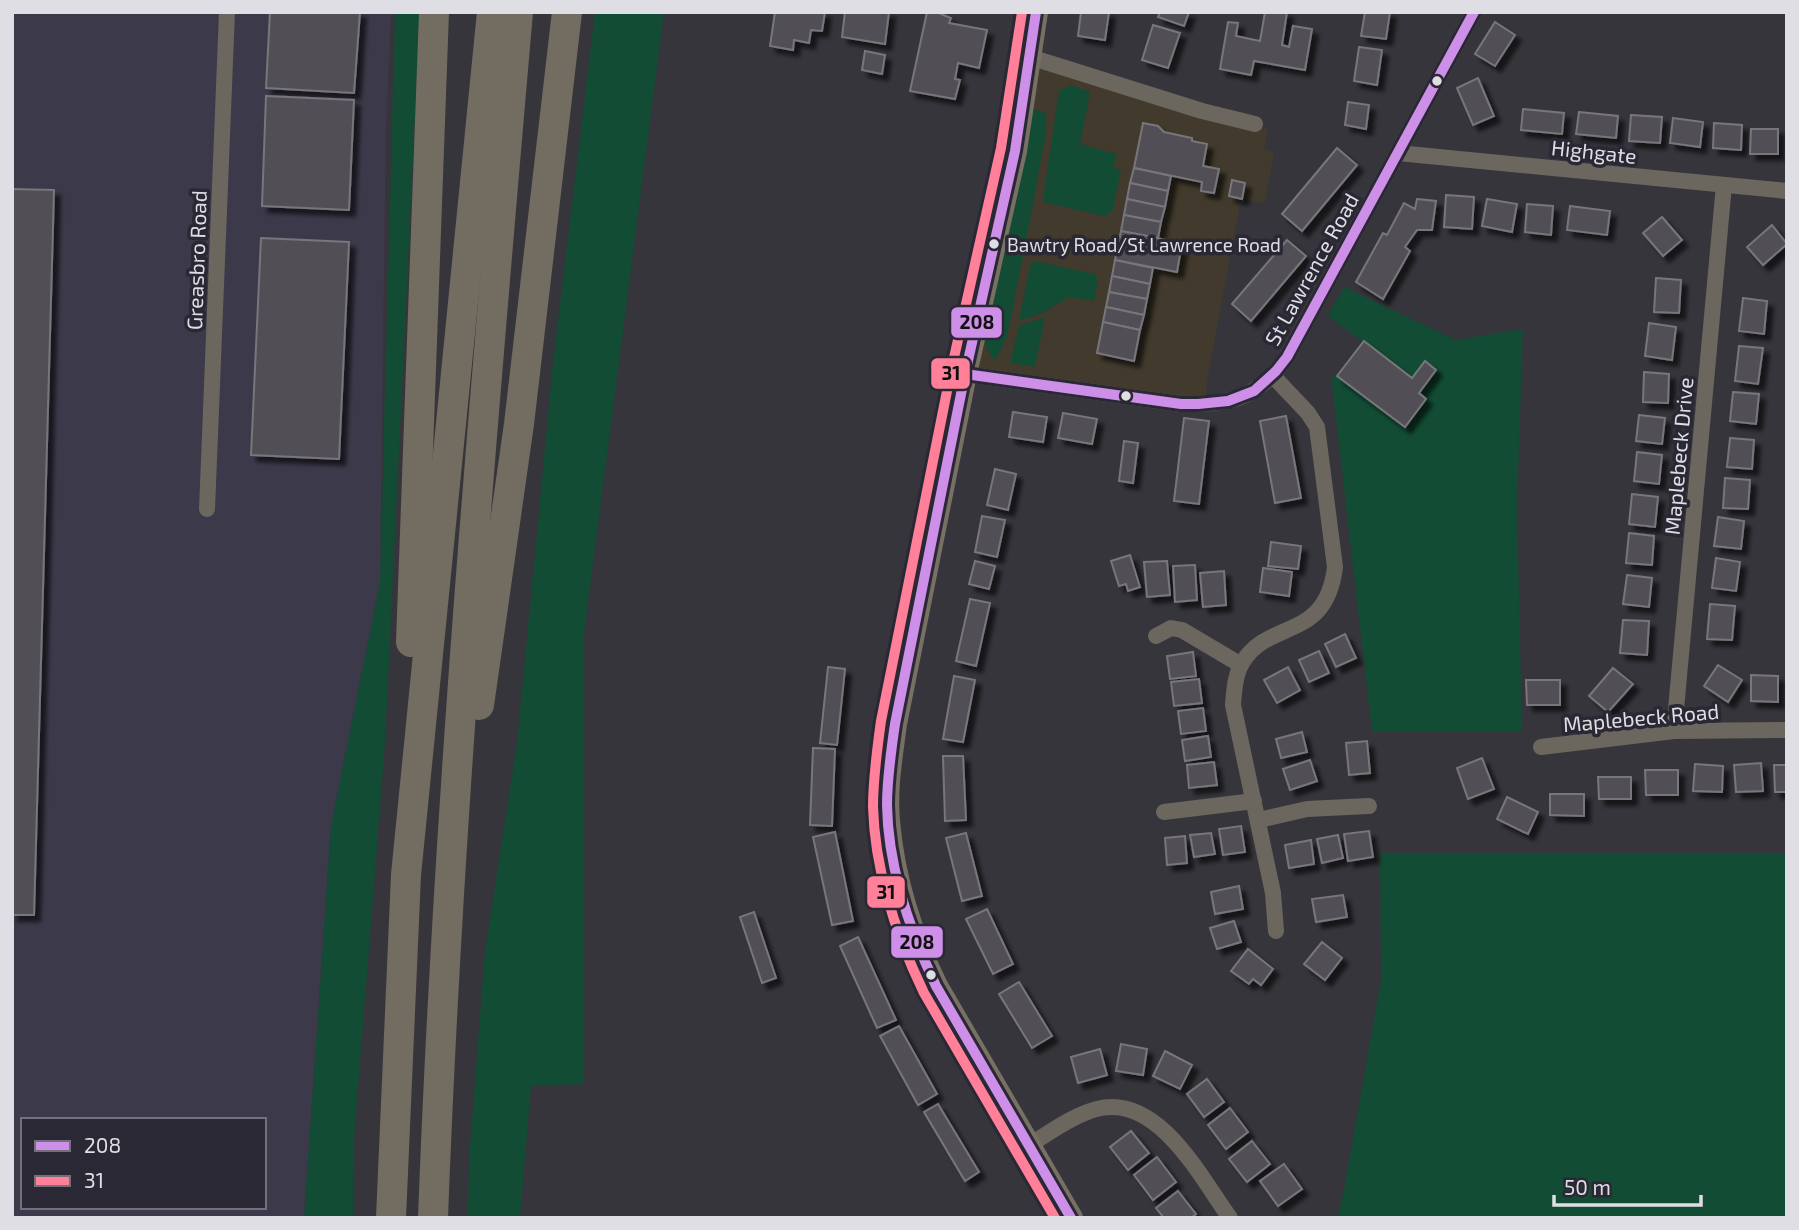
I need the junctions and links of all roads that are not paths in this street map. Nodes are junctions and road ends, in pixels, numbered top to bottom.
1 (227, 12) edge
2 (434, 12) edge
3 (492, 12) edge
4 (518, 12) edge
5 (566, 12) edge
6 (1474, 12) edge
7 (1033, 13) edge
8 (1030, 57) junction
9 (1255, 124) dead end
10 (1398, 153) junction
11 (1724, 185) junction
12 (1787, 191) edge
13 (965, 374) junction
14 (1273, 376) junction
15 (207, 509) dead end
16 (1156, 636) dead end
17 (1241, 665) junction
18 (1787, 730) edge
19 (1674, 732) junction
20 (1541, 747) dead end
21 (1254, 801) junction
22 (1369, 806) dead end
23 (1164, 812) dead end
24 (1259, 820) junction
25 (410, 834) junction
26 (447, 924) junction
27 (1276, 932) dead end
28 (1029, 1145) junction
29 (391, 1218) edge
30 (433, 1218) edge
31 (1071, 1218) edge
32 (1230, 1218) edge

1 - 15 street, Greasbro Road
2 - 25 highway
3 - 25 highway
4 - 26 highway
5 - 26 highway
6 - 10 street, St Lawrence Road
7 - 8 main road
8 - 9 street
8 - 13 main road
10 - 11 street, Highgate
10 - 14 street, St Lawrence Road
11 - 12 street, Highgate
11 - 19 street, Maplebeck Drive
13 - 14 street, St Lawrence Road
13 - 28 main road
14 - 17 street
16 - 17 street
17 - 21 street
18 - 19 street, Maplebeck Road
19 - 20 street, Maplebeck Road
21 - 23 street
21 - 24 street
22 - 24 street
24 - 27 street
25 - 29 highway
26 - 30 highway
28 - 31 main road
28 - 32 street

